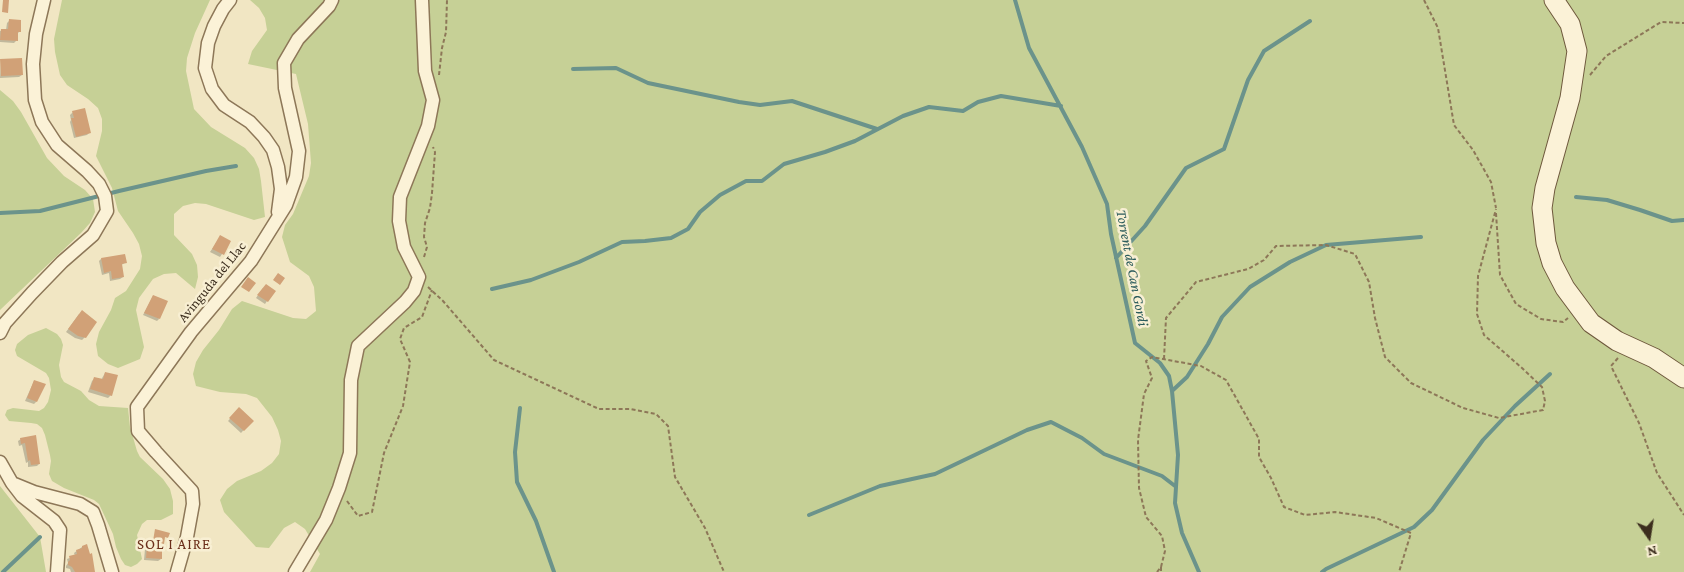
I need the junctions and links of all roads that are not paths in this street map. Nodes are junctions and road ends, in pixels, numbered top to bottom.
1 (44, 0) edge
2 (230, 0) edge
3 (332, 0) edge
4 (422, 0) edge
5 (1554, 0) edge
6 (277, 219) junction
7 (2, 328) edge
8 (1684, 378) edge
9 (0, 462) edge
10 (12, 483) junction
11 (57, 572) edge
12 (112, 572) edge
13 (177, 572) edge
14 (295, 572) edge

1 - 7 street
2 - 6 street
3 - 6 street, Avinguda del Llac
4 - 14 street
5 - 8 main road
6 - 13 street, Avinguda del Llac
9 - 10 street
10 - 11 street
10 - 12 street

